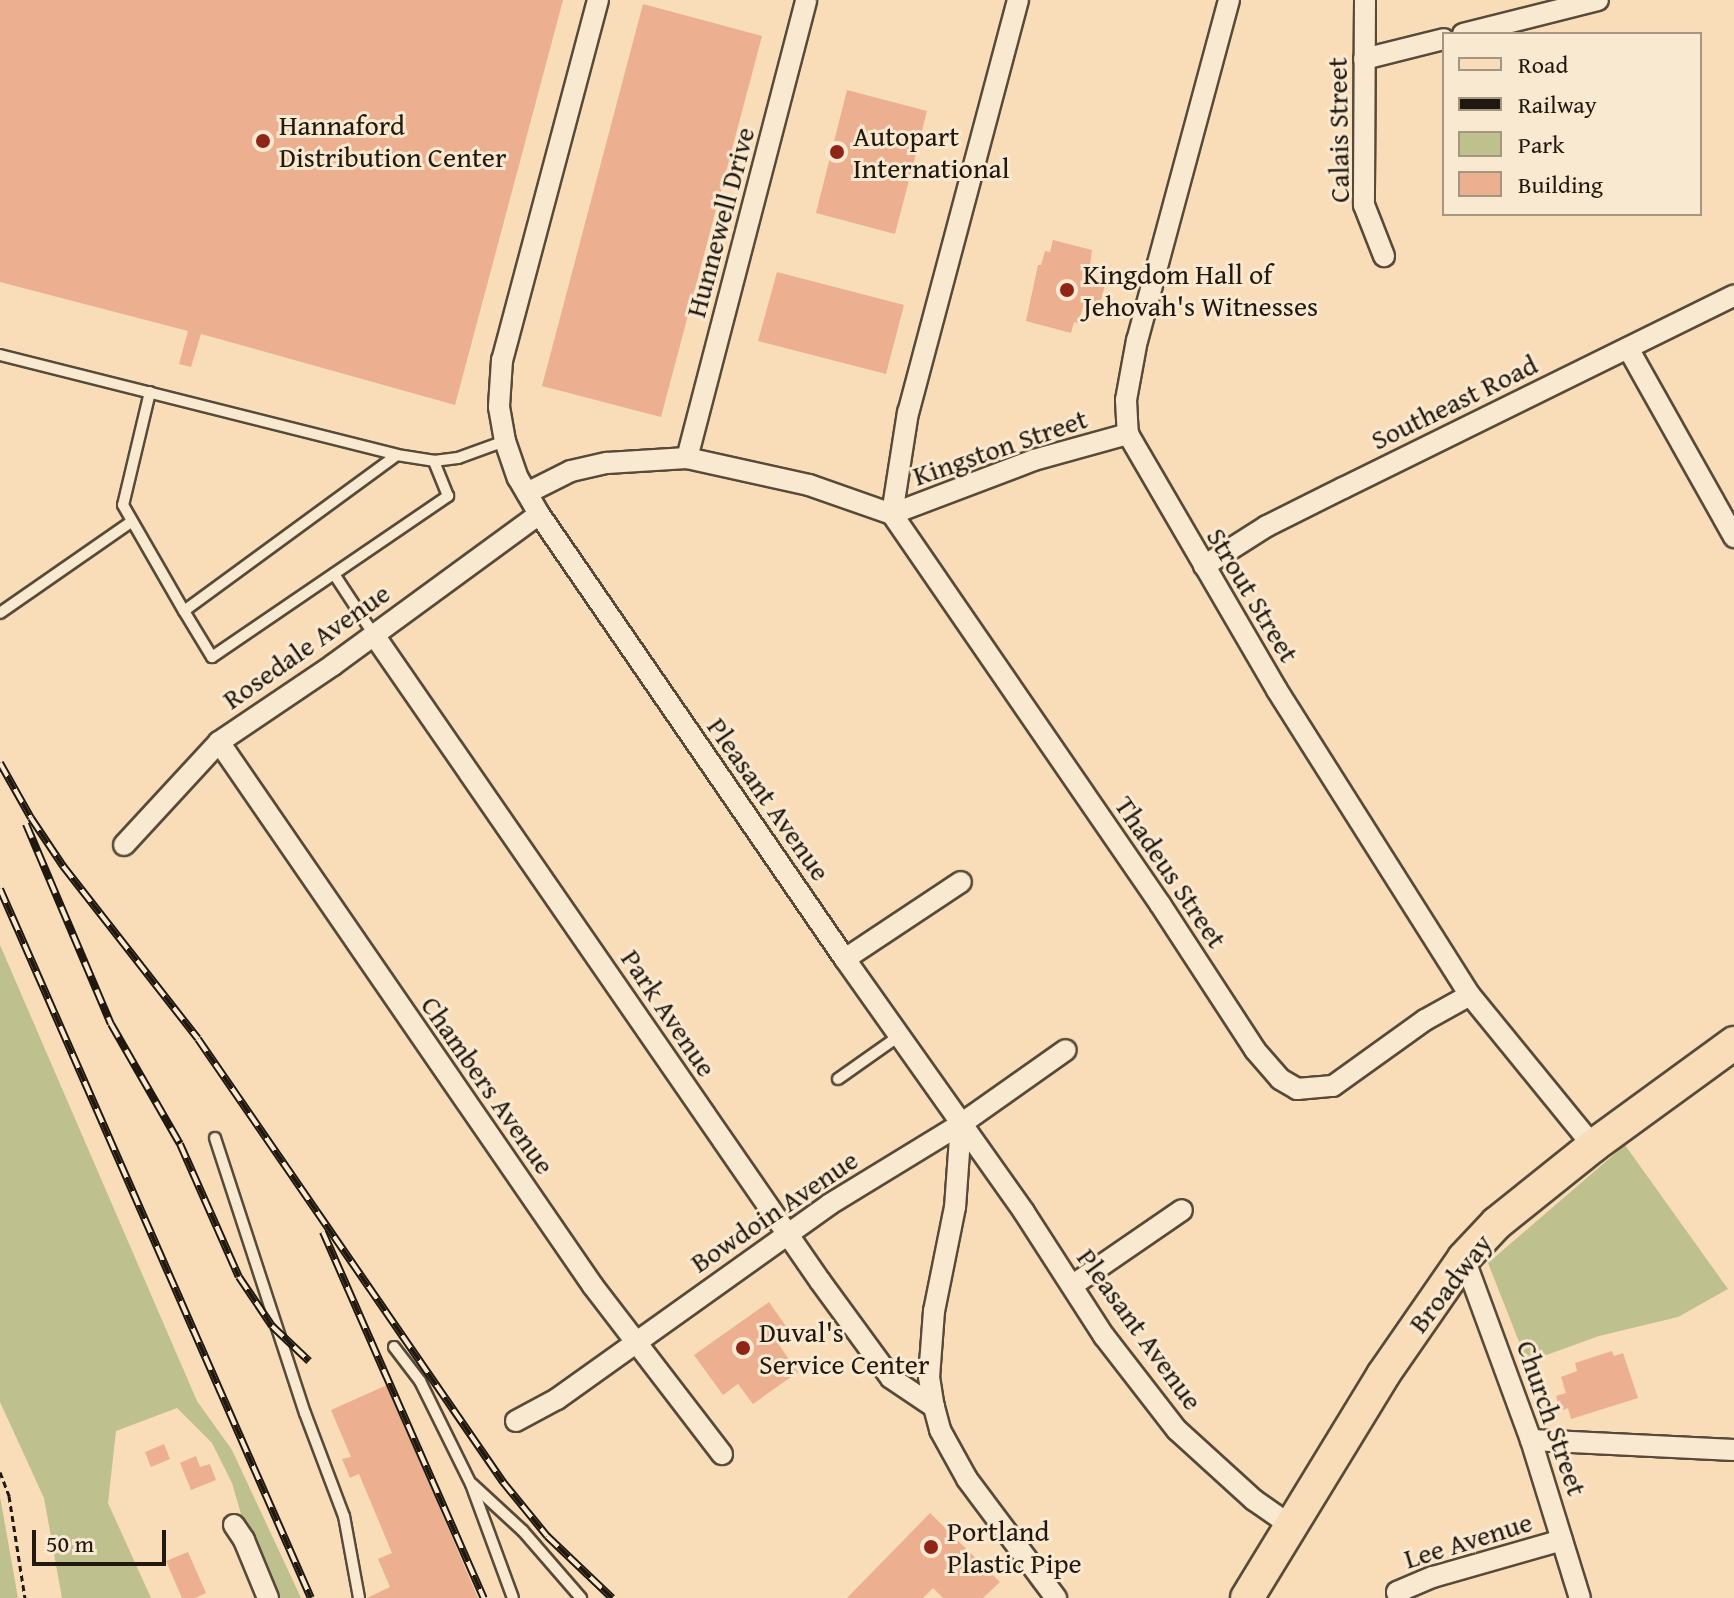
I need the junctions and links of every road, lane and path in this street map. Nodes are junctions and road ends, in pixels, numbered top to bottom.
1 (598, 0) edge
2 (806, 0) edge
3 (1018, 0) edge
4 (1229, 0) edge
5 (1365, 0) edge
6 (1598, 0) edge
7 (1571, 3) edge
8 (1470, 32) edge
9 (1442, 40) edge
10 (1364, 59) junction
11 (1384, 256) dead end
12 (1734, 296) edge
13 (1628, 348) junction
14 (0, 355) edge
15 (150, 392) junction
16 (1128, 434) junction
17 (505, 441) junction
18 (397, 455) junction
19 (687, 458) junction
20 (434, 461) junction
21 (527, 493) junction
22 (539, 514) junction
23 (892, 514) junction
24 (131, 522) junction
25 (1734, 537) edge
26 (1204, 566) junction
27 (334, 574) junction
28 (184, 611) junction
29 (0, 613) edge
30 (374, 635) junction
31 (219, 742) junction
32 (124, 845) dead end
33 (961, 882) dead end
34 (845, 959) junction
35 (1470, 995) junction
36 (899, 1036) junction
37 (1066, 1050) dead end
38 (1730, 1052) edge
39 (838, 1079) dead end
40 (961, 1124) junction
41 (215, 1138) dead end
42 (1593, 1146) junction
43 (1182, 1210) dead end
44 (788, 1235) junction
45 (1464, 1258) junction
46 (1073, 1285) junction
47 (636, 1344) junction
48 (394, 1347) dead end
49 (934, 1407) junction
50 (516, 1421) dead end
51 (1531, 1440) junction
52 (1734, 1450) edge
53 (722, 1454) dead end
54 (0, 1472) edge
55 (471, 1484) junction
56 (234, 1525) dead end
57 (1290, 1525) junction
58 (1562, 1540) junction
59 (25, 1598) edge
60 (268, 1598) edge
61 (359, 1598) edge
62 (513, 1598) edge
63 (581, 1598) edge
64 (1056, 1598) edge
65 (1247, 1598) edge
66 (1399, 1598) edge
67 (1580, 1598) edge

1 - 17 street, Pleasant Avenue
2 - 19 street, Hunnewell Drive
3 - 23 street
4 - 16 street, Strout Street
5 - 10 street, Calais Street
6 - 7 street
7 - 8 street
9 - 10 street
10 - 11 street, Calais Street
12 - 13 street, Southeast Road
13 - 25 street
13 - 26 street, Southeast Road
14 - 15 lane
15 - 18 lane
15 - 24 lane
16 - 23 street, Kingston Street
16 - 26 street, Strout Street
17 - 20 lane
17 - 21 street, Pleasant Avenue
18 - 20 lane
18 - 28 lane
19 - 21 street
19 - 23 street
20 - 27 lane
21 - 22 street, Pleasant Avenue
22 - 30 street, Rosedale Avenue
22 - 34 street, Pleasant Avenue
23 - 35 street, Thadeus Street
24 - 28 lane
24 - 29 lane
26 - 35 street, Strout Street
27 - 28 lane
27 - 30 lane
30 - 31 street, Rosedale Avenue
30 - 44 street, Park Avenue
31 - 32 street, Rosedale Avenue
31 - 47 street, Chambers Avenue
33 - 34 street
34 - 36 street, Pleasant Avenue
35 - 42 street, Strout Street
36 - 39 lane
36 - 40 street, Pleasant Avenue
37 - 40 street, Bowdoin Avenue
38 - 42 main road, Broadway
40 - 44 street, Bowdoin Avenue
40 - 46 street, Pleasant Avenue
40 - 49 street
41 - 61 lane
42 - 45 main road, Broadway
43 - 46 street
44 - 47 street, Bowdoin Avenue
44 - 49 street, Park Avenue
45 - 51 street, Church Street
45 - 57 main road, Broadway
46 - 57 street, Pleasant Avenue
47 - 50 street, Bowdoin Avenue
47 - 53 street, Chambers Avenue
48 - 55 lane
49 - 64 street
51 - 52 street
51 - 58 street, Church Street
54 - 59 path
55 - 62 lane
55 - 63 lane
56 - 60 street
57 - 65 main road, Broadway
58 - 66 street, Lee Avenue
58 - 67 street, Church Street

